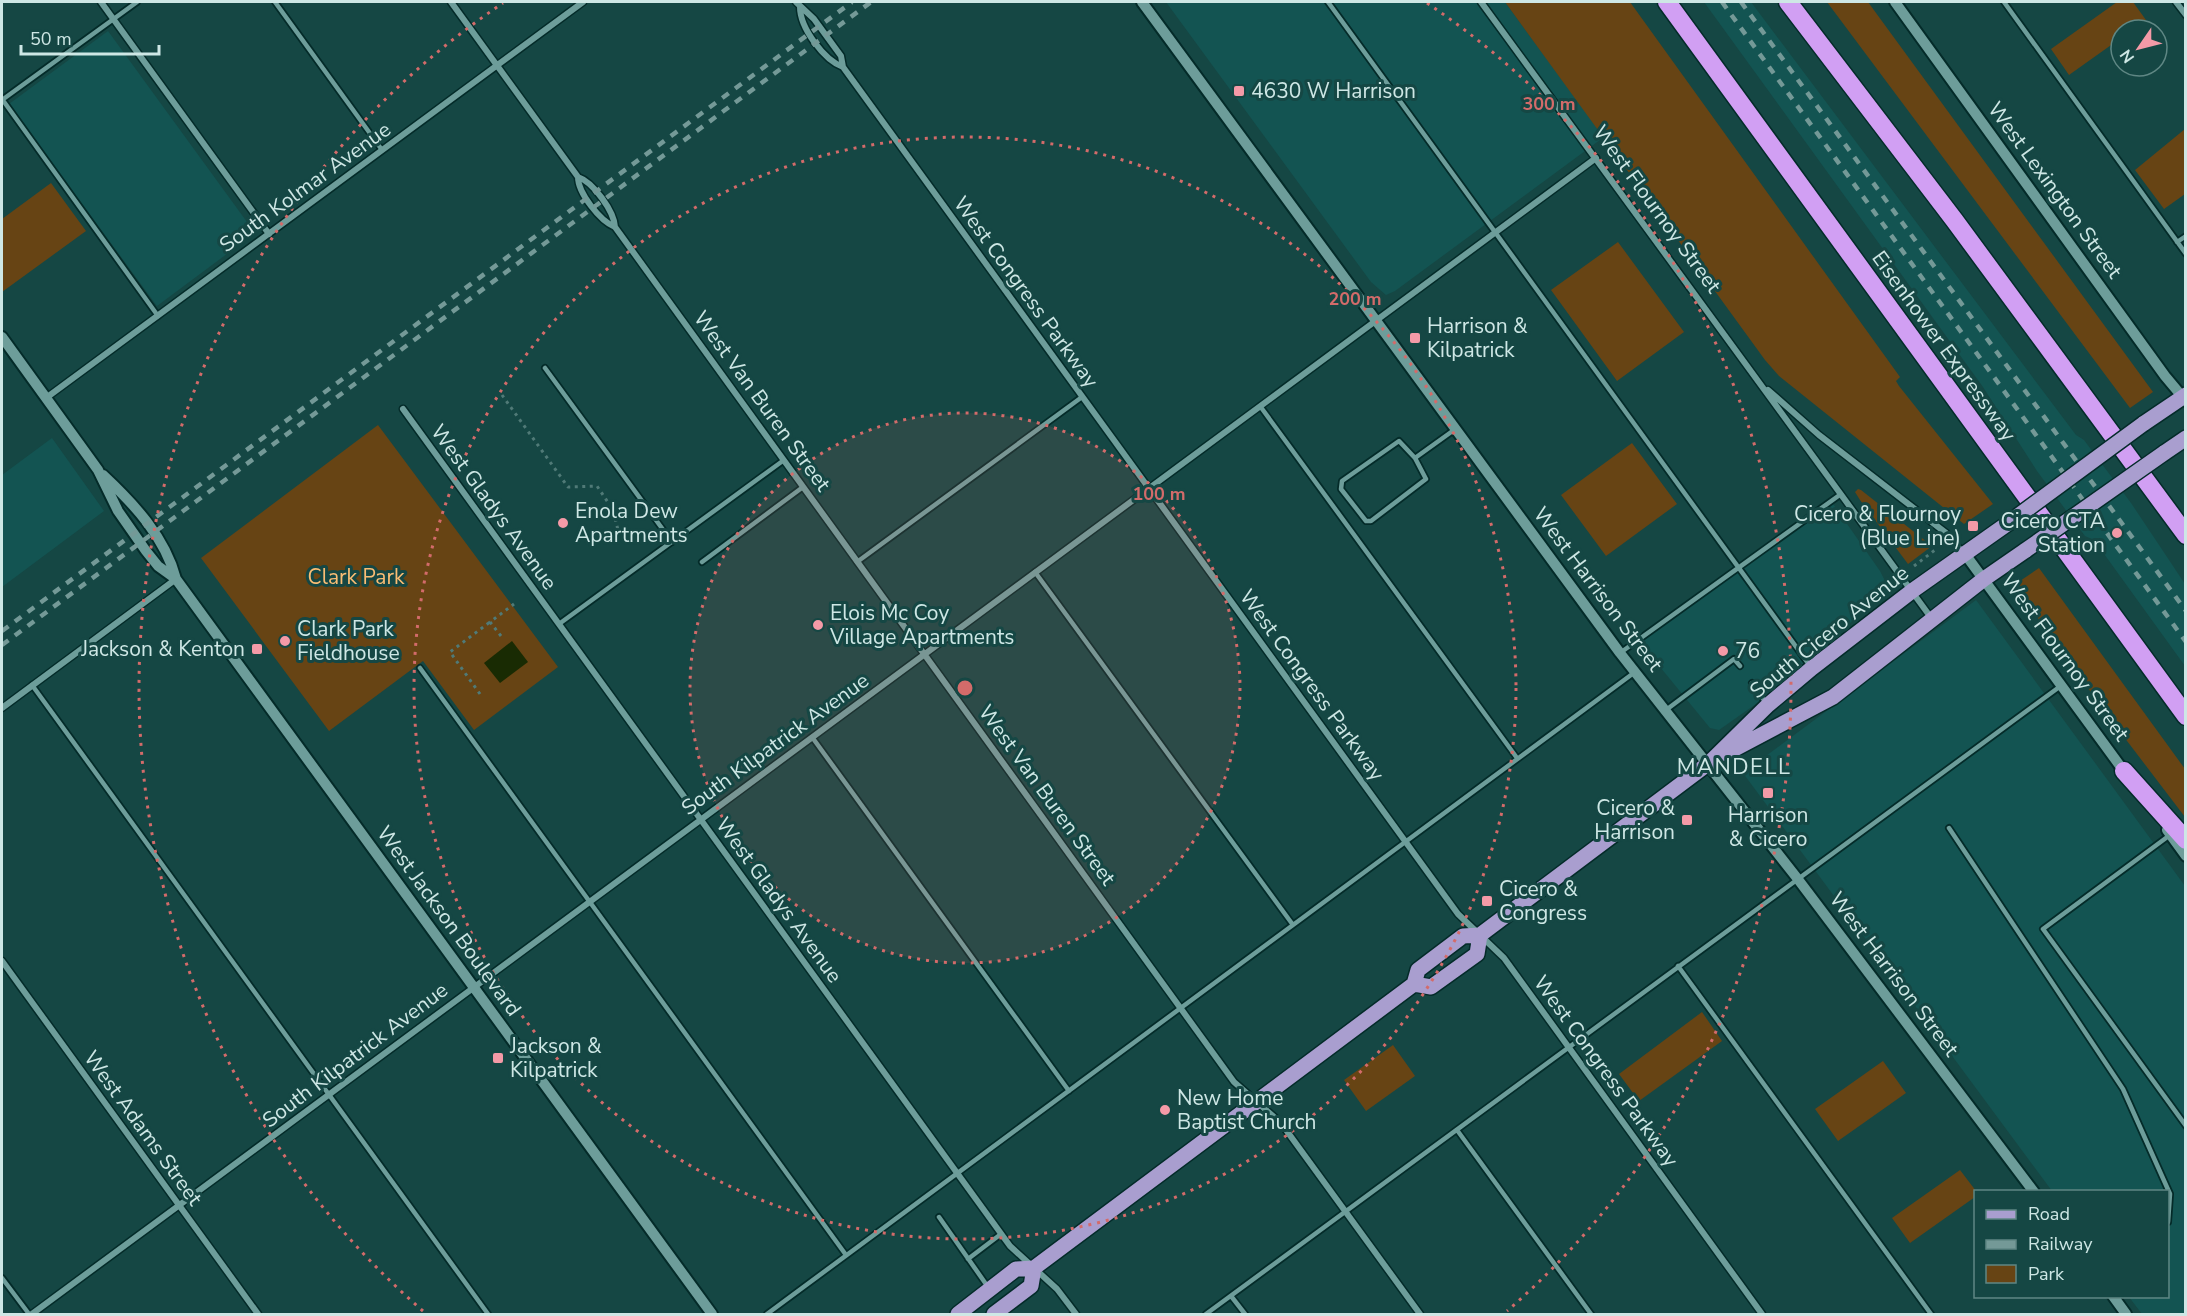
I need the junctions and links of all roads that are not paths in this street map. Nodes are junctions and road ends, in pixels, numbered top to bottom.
1 (100, 2) edge
2 (137, 2) edge
3 (275, 2) edge
4 (451, 2) edge
5 (583, 2) edge
6 (1142, 2) edge
7 (1328, 2) edge
8 (1481, 2) edge
9 (1667, 2) edge
10 (1788, 2) edge
11 (1895, 2) edge
12 (2004, 2) edge
13 (2176, 2) edge
14 (798, 4) edge
15 (2186, 15) edge
16 (113, 19) junction
17 (497, 65) junction
18 (843, 67) junction
19 (2, 100) edge
20 (382, 150) junction
21 (1596, 158) junction
22 (578, 177) junction
23 (615, 227) junction
24 (1496, 231) junction
25 (269, 234) junction
26 (2186, 236) edge
27 (2177, 242) junction
28 (2186, 254) edge
29 (158, 316) junction
30 (1375, 321) junction
31 (2, 337) edge
32 (545, 368) dead end
33 (1759, 381) junction
34 (1082, 397) junction
35 (2184, 397) edge
36 (46, 398) junction
37 (1260, 406) junction
38 (403, 409) dead end
39 (1455, 429) junction
40 (2186, 438) edge
41 (1415, 458) junction
42 (784, 460) junction
43 (98, 470) junction
44 (803, 487) junction
45 (1148, 489) junction
46 (1841, 494) junction
47 (2186, 535) edge
48 (672, 542) junction
49 (1965, 554) junction
50 (702, 562) dead end
51 (857, 562) junction
52 (1739, 566) junction
53 (1035, 572) junction
54 (176, 579) junction
55 (1984, 579) junction
56 (1912, 591) junction
57 (1932, 619) junction
58 (559, 624) junction
59 (1620, 653) junction
60 (925, 654) junction
61 (1740, 666) dead end
62 (420, 668) dead end
63 (1812, 668) junction
64 (1635, 672) junction
65 (1752, 683) dead end
66 (2062, 684) junction
67 (32, 685) junction
68 (1768, 705) junction
69 (2, 708) edge
70 (1666, 710) junction
71 (2186, 716) edge
72 (812, 737) junction
73 (1517, 759) junction
74 (1709, 763) junction
75 (2124, 771) joint
76 (701, 820) junction
77 (1949, 828) dead end
78 (2178, 838) edge
79 (1405, 841) junction
80 (2186, 856) edge
81 (1797, 878) junction
82 (590, 901) junction
83 (1293, 925) junction
84 (1480, 935) junction
85 (2, 961) edge
86 (1678, 966) junction
87 (1414, 984) junction
88 (473, 988) junction
89 (1181, 1009) junction
90 (1568, 1047) junction
91 (1069, 1091) junction
92 (328, 1095) junction
93 (1257, 1102) junction
94 (2186, 1126) edge
95 (1456, 1130) junction
96 (957, 1173) junction
97 (2033, 1190) edge
98 (2168, 1190) edge
99 (2169, 1192) edge
100 (179, 1206) junction
101 (2169, 1208) edge
102 (1345, 1212) junction
103 (939, 1217) dead end
104 (1001, 1234) junction
105 (846, 1255) junction
106 (968, 1259) junction
107 (1034, 1268) junction
108 (2, 1278) edge
109 (990, 1289) junction
110 (1231, 1296) junction
111 (2114, 1298) edge
112 (30, 1314) edge
113 (258, 1314) edge
114 (488, 1314) edge
115 (712, 1314) edge
116 (767, 1314) edge
117 (958, 1314) edge
118 (994, 1314) edge
119 (1076, 1314) edge
120 (1206, 1314) edge
121 (1245, 1314) edge
122 (1420, 1314) edge
123 (1591, 1314) edge
124 (1762, 1314) edge
125 (1931, 1314) edge
126 (2126, 1314) edge

1 - 16 street
2 - 16 lane
3 - 20 lane
4 - 17 street, West Van Buren Street
5 - 17 street, South Kolmar Avenue
6 - 30 street, West Harrison Street
7 - 24 lane
8 - 21 street, West Flournoy Street
9 - 71 highway, Eisenhower Expressway
10 - 47 highway
11 - 35 street, West Lexington Street
12 - 27 lane
13 - 15 street
14 - 18 street, West Congress Parkway
14 - 18 street, West Congress Parkway
16 - 19 lane
16 - 25 street
17 - 20 street, South Kolmar Avenue
17 - 22 street, West Van Buren Street
18 - 34 street, West Congress Parkway
19 - 29 lane
20 - 25 street, South Kolmar Avenue
21 - 24 street, South Kilpatrick Avenue
21 - 33 street, West Flournoy Street
22 - 23 street, West Van Buren Street
22 - 23 street, West Van Buren Street
23 - 42 street, West Van Buren Street
24 - 30 street, South Kilpatrick Avenue
24 - 52 lane
25 - 29 street, South Kolmar Avenue
26 - 27 lane
27 - 28 lane
29 - 36 street, South Kolmar Avenue
30 - 37 street, South Kilpatrick Avenue
30 - 39 street, West Harrison Street
31 - 36 street, West Jackson Boulevard
32 - 48 lane
33 - 46 street, West Flournoy Street
33 - 49 street, West Flournoy Street
34 - 45 street, West Congress Parkway
34 - 51 lane
35 - 49 main road, South Cicero Avenue, bridge
36 - 43 street, West Jackson Boulevard
37 - 45 street, South Kilpatrick Avenue
37 - 73 lane
38 - 58 street, West Gladys Avenue
39 - 41 lane
39 - 59 street, West Harrison Street
40 - 55 main road, South Cicero Avenue, bridge
41 - 41 lane
42 - 44 street, West Van Buren Street
42 - 48 lane
43 - 54 street, West Jackson Boulevard
43 - 54 street, West Jackson Boulevard
44 - 50 lane
44 - 51 street, West Van Buren Street
45 - 53 street, South Kilpatrick Avenue
45 - 79 street, West Congress Parkway
46 - 52 lane
46 - 56 street, West Flournoy Street
48 - 58 lane
49 - 55 street, West Flournoy Street
49 - 56 main road, South Cicero Avenue
51 - 60 street, West Van Buren Street
52 - 59 lane
52 - 63 lane
53 - 60 street, South Kilpatrick Avenue
53 - 83 lane
54 - 67 street
54 - 88 street, West Jackson Boulevard
55 - 57 main road, South Cicero Avenue
55 - 66 street, West Flournoy Street
56 - 57 street, West Flournoy Street
56 - 63 main road, South Cicero Avenue
57 - 74 main road, South Cicero Avenue
58 - 76 street, West Gladys Avenue
59 - 64 street, West Harrison Street
60 - 72 street, South Kilpatrick Avenue
60 - 89 street, West Van Buren Street
61 - 70 lane
62 - 82 lane
63 - 68 main road, South Cicero Avenue
64 - 70 street, West Harrison Street
64 - 73 lane
65 - 68 lane
66 - 75 street, West Flournoy Street
66 - 81 lane
67 - 69 street
67 - 92 lane
68 - 74 main road, South Cicero Avenue
70 - 74 street, West Harrison Street
72 - 76 street, South Kilpatrick Avenue
72 - 91 lane
73 - 79 lane
74 - 81 street, West Harrison Street
74 - 84 main road, South Cicero Avenue
75 - 78 highway
76 - 82 street, South Kilpatrick Avenue
76 - 96 street, West Gladys Avenue
77 - 98 lane
78 - 80 street
78 - 94 lane
79 - 83 lane
79 - 84 street, West Congress Parkway
81 - 86 lane
81 - 97 street, West Harrison Street
82 - 88 street, South Kilpatrick Avenue
82 - 105 lane
83 - 89 lane
84 - 87 main road, South Cicero Avenue
84 - 87 main road, South Cicero Avenue
84 - 90 street, West Congress Parkway
85 - 100 street, West Adams Street
86 - 90 lane
86 - 125 lane
87 - 93 main road, South Cicero Avenue
88 - 92 street, South Kilpatrick Avenue
88 - 115 street, West Jackson Boulevard
89 - 91 lane
89 - 93 street, West Van Buren Street
90 - 95 lane
90 - 124 street, West Congress Parkway
91 - 96 lane
92 - 100 street, South Kilpatrick Avenue
92 - 114 lane
93 - 102 street, West Van Buren Street
93 - 107 main road, South Cicero Avenue
95 - 102 lane
95 - 123 lane
96 - 104 street, West Gladys Avenue
96 - 105 lane
99 - 101 lane
100 - 112 street, South Kilpatrick Avenue
100 - 113 street, West Adams Street
102 - 110 lane
102 - 122 street, West Van Buren Street
103 - 106 lane
104 - 106 lane
104 - 107 street, West Gladys Avenue
105 - 116 lane
106 - 109 lane
107 - 109 main road, South Cicero Avenue
107 - 118 main road, South Cicero Avenue
107 - 119 street, West Gladys Avenue
108 - 112 lane
109 - 117 main road, South Cicero Avenue
110 - 120 lane
110 - 121 lane
111 - 126 street

